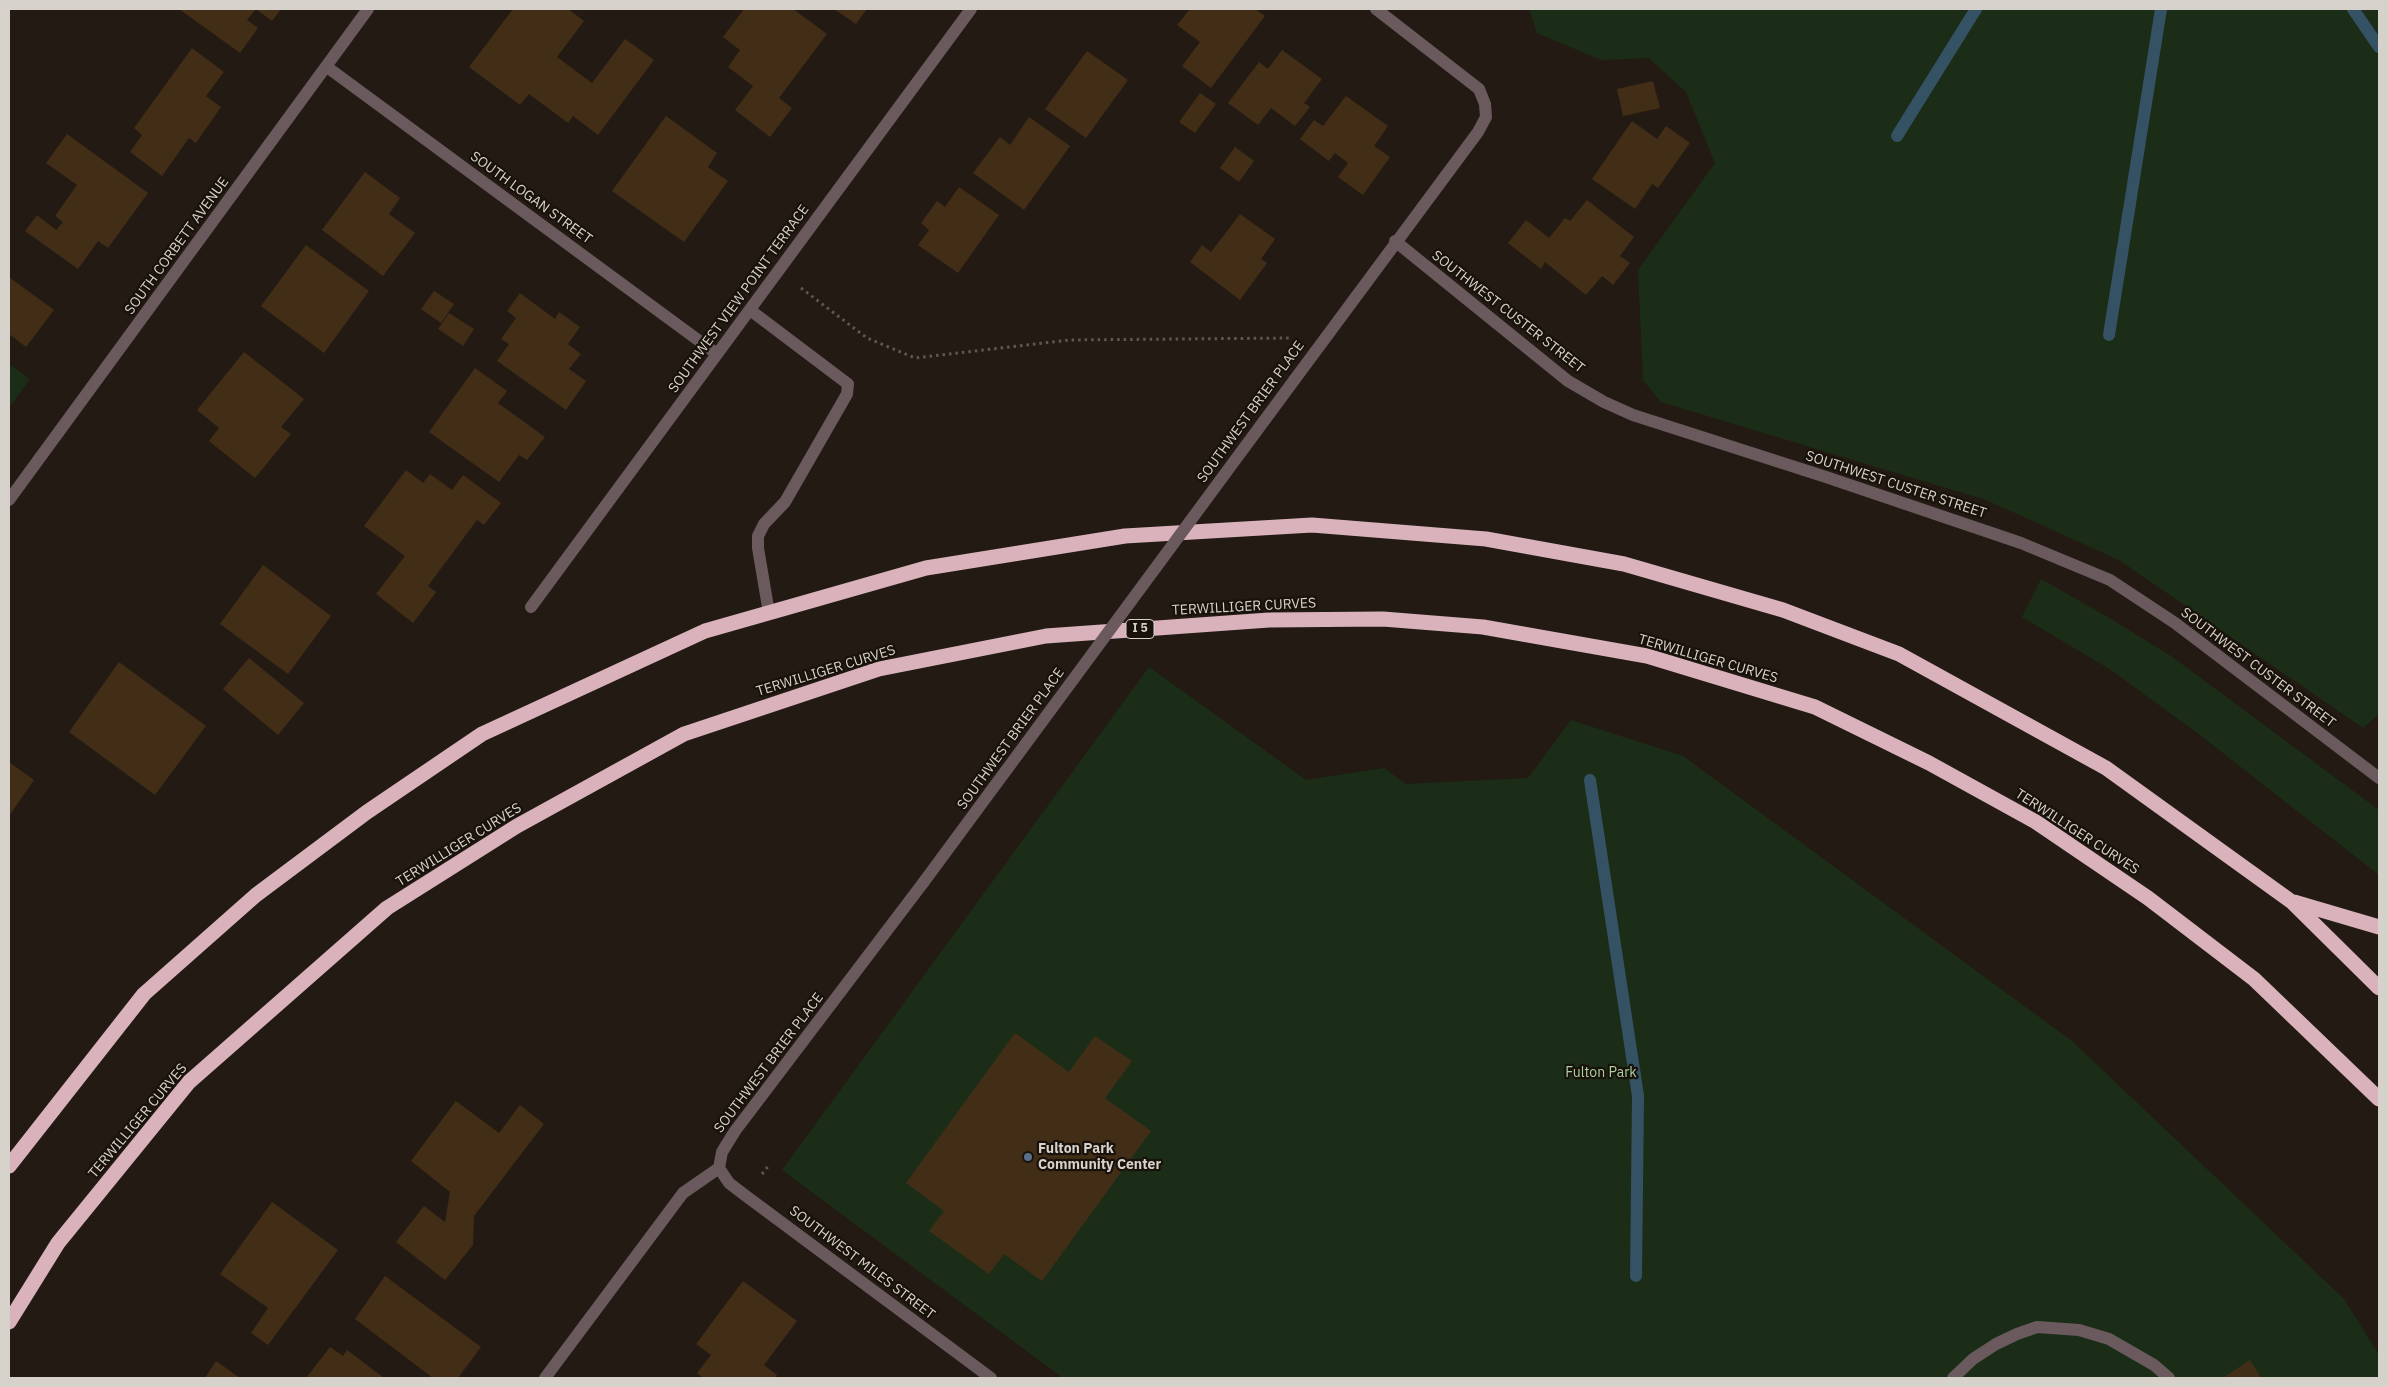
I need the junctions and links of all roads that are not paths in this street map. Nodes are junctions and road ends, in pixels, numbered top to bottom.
1 (368, 9) edge
2 (971, 9) edge
3 (1376, 9) edge
4 (327, 66) junction
5 (1396, 241) junction
6 (750, 310) junction
7 (717, 354) junction
8 (9, 500) edge
9 (531, 607) dead end
10 (769, 613) junction
11 (2379, 778) edge
12 (2292, 902) junction
13 (2379, 927) edge
14 (2379, 988) edge
15 (2379, 1099) edge
16 (9, 1166) edge
17 (719, 1168) junction
18 (9, 1322) edge
19 (546, 1378) edge
20 (991, 1378) edge
21 (1953, 1378) edge
22 (2169, 1378) edge

1 - 4 street, SOUTH CORBETT AVENUE
2 - 6 street, SOUTHWEST VIEW POINT TERRACE
3 - 5 street, SOUTHWEST BRIER PLACE
4 - 7 street, SOUTH LOGAN STREET
4 - 8 street, SOUTH CORBETT AVENUE
5 - 11 street, SOUTHWEST CUSTER STREET
5 - 17 street, SOUTHWEST BRIER PLACE, bridge
6 - 7 street, SOUTHWEST VIEW POINT TERRACE
6 - 10 street
7 - 9 street, SOUTHWEST VIEW POINT TERRACE
10 - 12 highway
10 - 16 highway
12 - 13 highway
12 - 14 highway
15 - 18 highway, TERWILLIGER CURVES / I 5
17 - 19 street
17 - 20 street, SOUTHWEST MILES STREET
21 - 22 street

